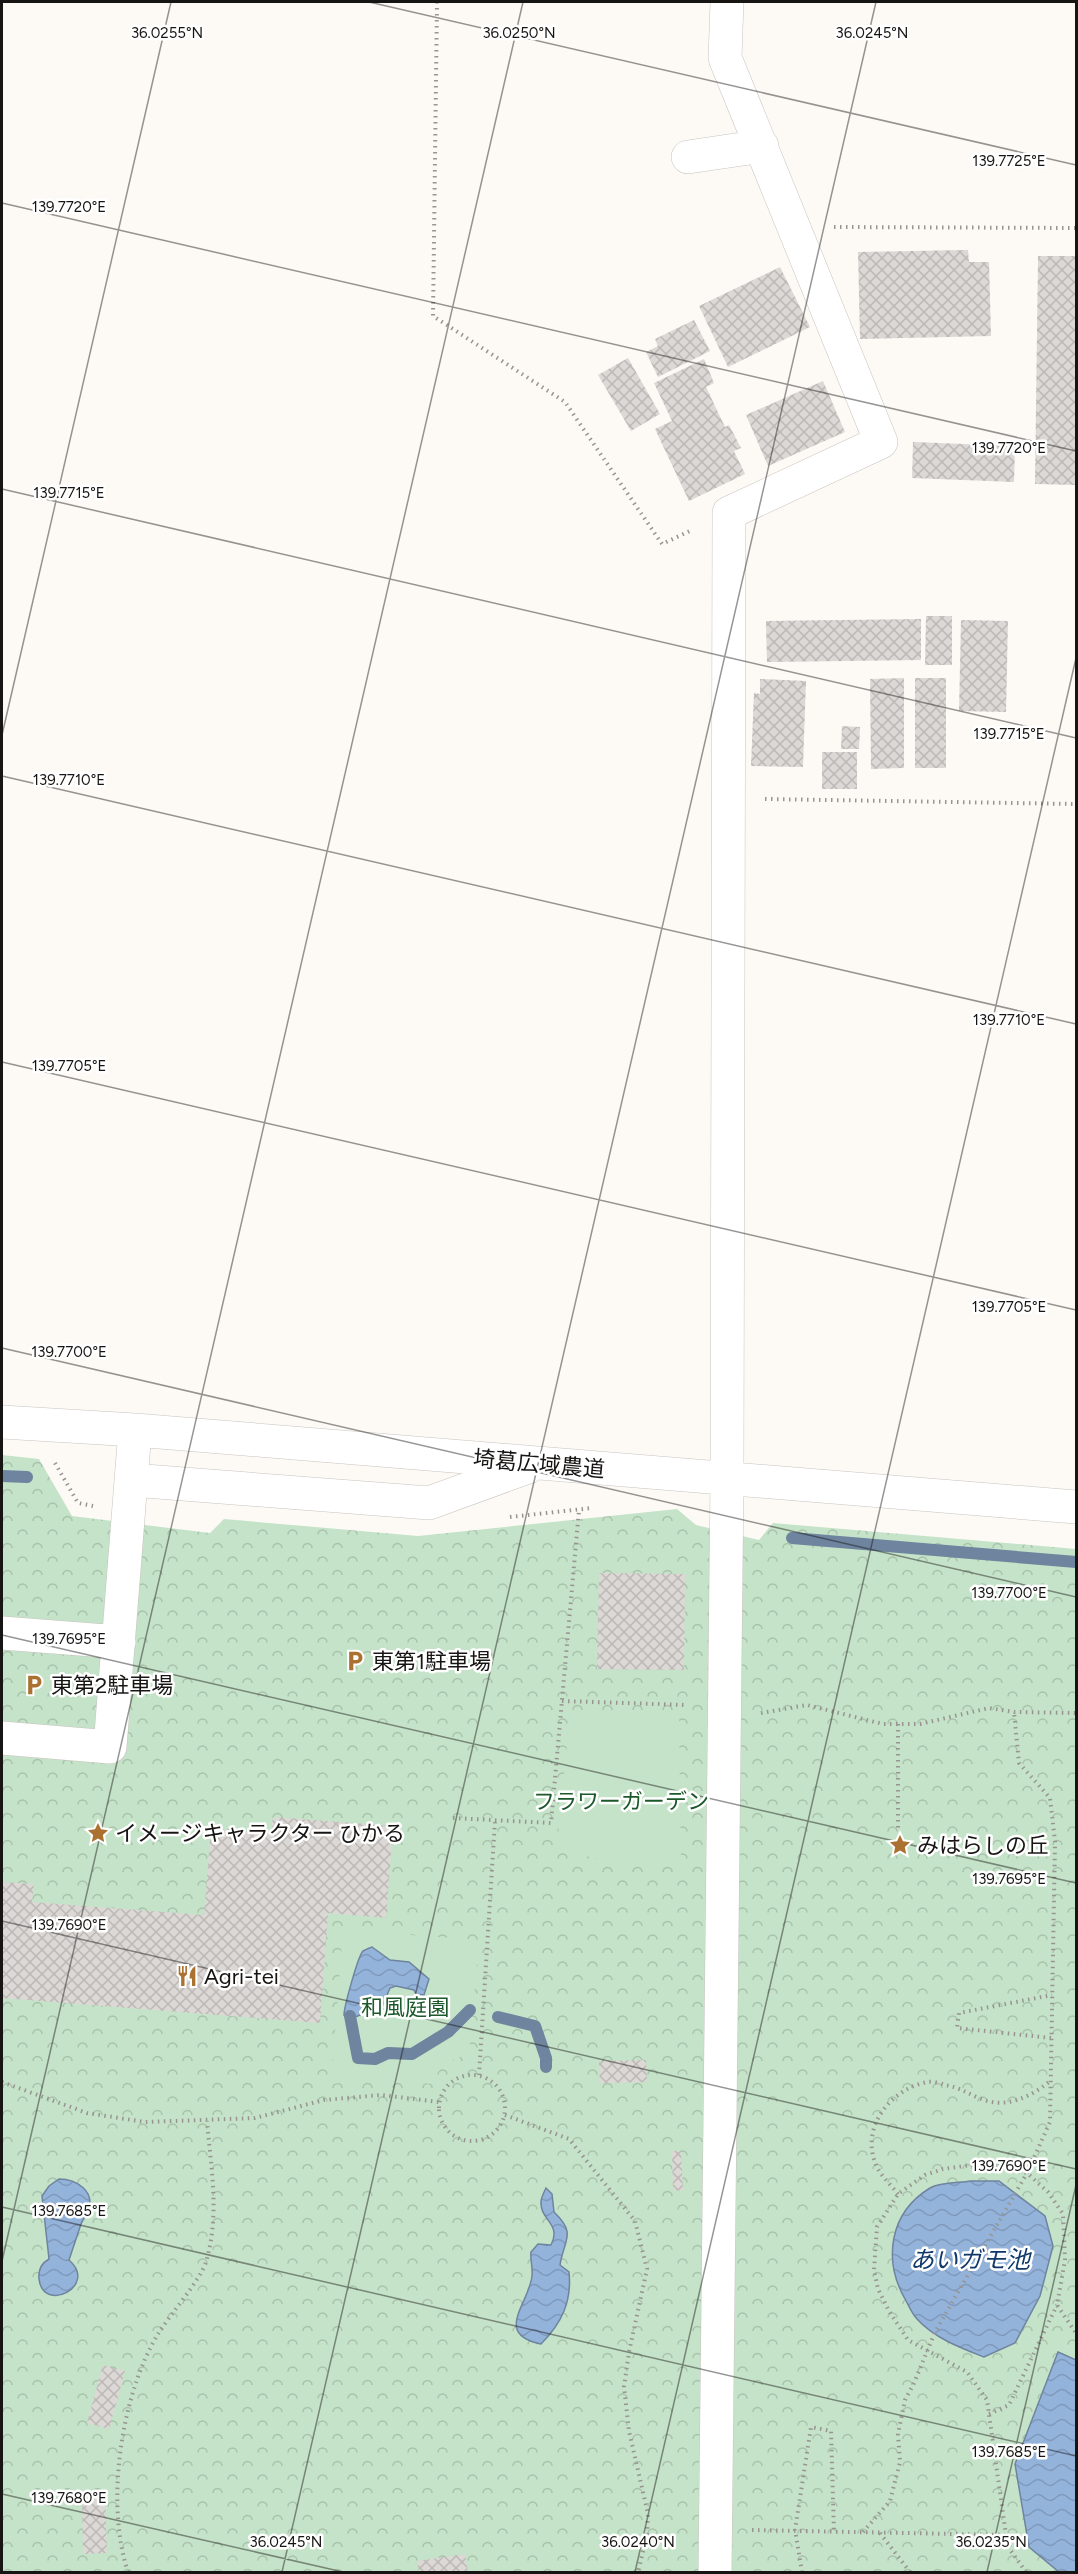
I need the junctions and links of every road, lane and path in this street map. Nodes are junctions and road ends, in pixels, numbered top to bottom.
1 (437, 2) edge
2 (727, 2) edge
3 (762, 146) junction
4 (687, 157) dead end
5 (795, 227) junction
6 (1077, 228) edge
7 (729, 513) junction
8 (729, 798) junction
9 (1077, 804) edge
10 (2, 1422) edge
11 (135, 1430) junction
12 (55, 1462) dead end
13 (538, 1463) junction
14 (727, 1480) junction
15 (131, 1496) junction
16 (602, 1507) dead end
17 (1077, 1508) edge
18 (579, 1510) junction
19 (500, 1518) dead end
20 (2, 1633) edge
21 (119, 1642) junction
22 (562, 1701) junction
23 (688, 1705) dead end
24 (1014, 1712) junction
25 (1077, 1713) edge
26 (724, 1716) junction
27 (898, 1724) junction
28 (2, 1738) edge
29 (453, 1818) dead end
30 (495, 1821) junction
31 (898, 1830) dead end
32 (1052, 1995) junction
33 (1051, 2038) junction
34 (479, 2075) junction
35 (1051, 2081) junction
36 (2, 2082) edge
37 (439, 2102) junction
38 (505, 2115) junction
39 (207, 2121) junction
40 (1027, 2173) junction
41 (898, 2194) junction
42 (1057, 2304) junction
43 (1077, 2333) edge
44 (926, 2352) junction
45 (989, 2414) junction
46 (795, 2530) junction
47 (834, 2532) junction
48 (863, 2532) junction
49 (880, 2533) junction
50 (1006, 2535) junction
51 (128, 2572) edge
52 (638, 2572) edge
53 (715, 2572) edge
54 (802, 2572) edge
55 (910, 2572) edge
56 (1024, 2572) edge

1 - 7 path
2 - 3 street
3 - 4 street
3 - 5 street
5 - 6 path
5 - 7 street
7 - 8 street
8 - 9 path
8 - 14 street
10 - 11 street, 埼葛広域農道
11 - 13 street, 埼葛広域農道
11 - 15 street
12 - 15 path
13 - 14 street, 埼葛広域農道
13 - 15 street
14 - 17 street, 埼葛広域農道
14 - 26 street
15 - 21 street
16 - 18 path
18 - 19 path
18 - 22 path
20 - 21 street
21 - 28 street
22 - 23 path
22 - 30 path
24 - 25 path
24 - 27 path
24 - 32 path
26 - 27 path
26 - 53 street
27 - 31 path
29 - 30 path
30 - 34 path
32 - 33 path
32 - 33 path
33 - 35 path
34 - 37 path
34 - 38 path
35 - 40 path
35 - 41 path
36 - 39 path
37 - 38 path
37 - 39 path
38 - 52 path
39 - 51 path
40 - 41 path
40 - 42 path
40 - 44 path
41 - 44 path
42 - 43 path
42 - 45 path
44 - 45 path
44 - 48 path
45 - 50 path
46 - 47 path
46 - 47 path
46 - 54 path
47 - 48 path
48 - 49 path
49 - 50 path
49 - 55 path
50 - 56 path

